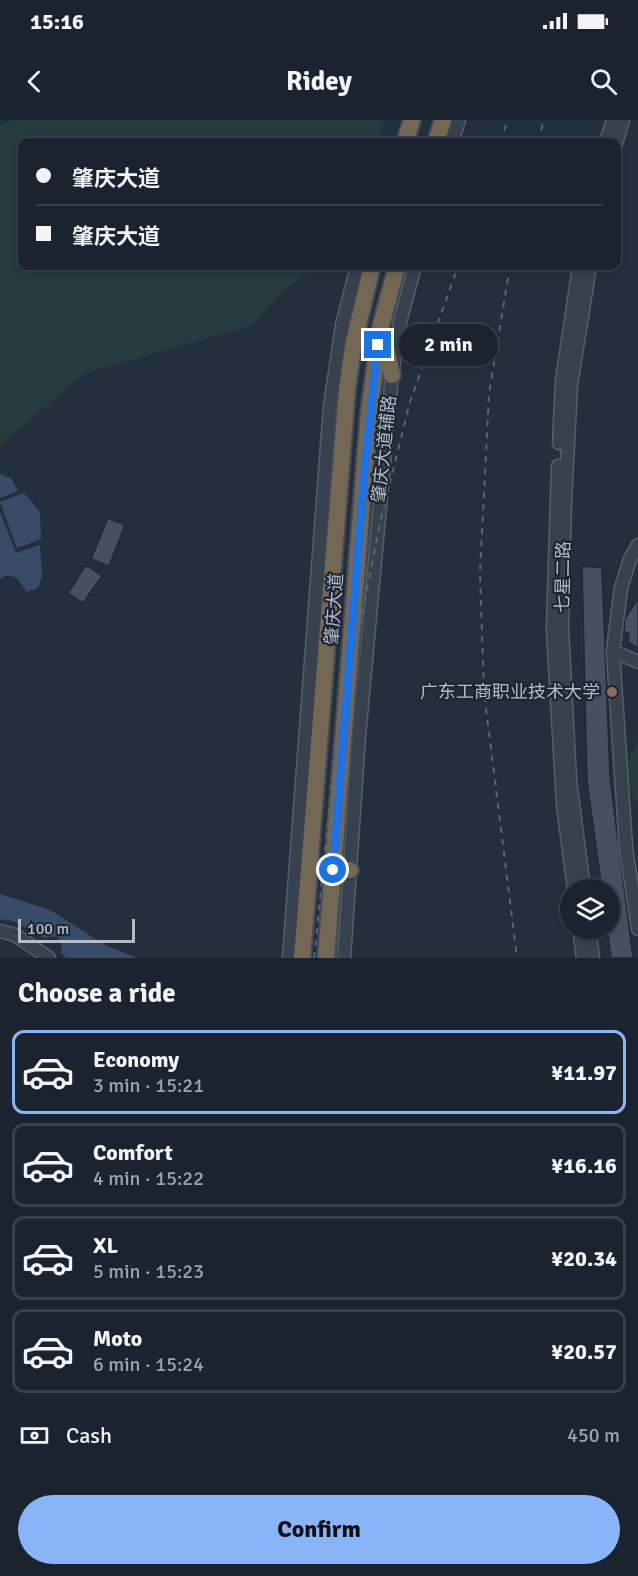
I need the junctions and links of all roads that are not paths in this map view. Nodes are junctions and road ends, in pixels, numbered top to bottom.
1 (412, 120) edge
2 (443, 120) edge
3 (459, 120) edge
4 (613, 120) edge
5 (623, 120) edge
6 (406, 138) edge
7 (437, 138) edge
8 (453, 138) edge
9 (607, 138) edge
10 (618, 138) edge
11 (356, 270) edge
12 (371, 270) edge
13 (396, 270) edge
14 (414, 270) edge
15 (578, 270) edge
16 (589, 270) edge
17 (381, 325) junction
18 (392, 375) junction
19 (638, 545) edge
20 (613, 651) junction
21 (638, 662) edge
22 (341, 870) junction
23 (573, 879) edge
24 (583, 879) edge
25 (638, 929) edge
26 (0, 931) edge
27 (580, 939) edge
28 (590, 939) edge
29 (328, 953) edge
30 (49, 958) edge
31 (289, 958) edge
32 (302, 958) edge
33 (344, 958) edge
34 (583, 958) edge
35 (593, 958) edge

1 - 6 highway
2 - 7 highway
3 - 8 street
4 - 9 street
5 - 10 street
11 - 31 street
12 - 32 highway, 肇庆大道
13 - 17 highway, 肇庆大道
14 - 18 street, 肇庆大道辅路
15 - 23 street, 七星二路
16 - 24 street, 七星二路
17 - 18 highway
17 - 22 highway, 肇庆大道
18 - 22 street, 肇庆大道辅路
19 - 20 street
20 - 21 street
20 - 25 street
22 - 29 highway, 肇庆大道
22 - 33 street, 肇庆大道辅路
26 - 30 street
27 - 34 street
28 - 35 street

